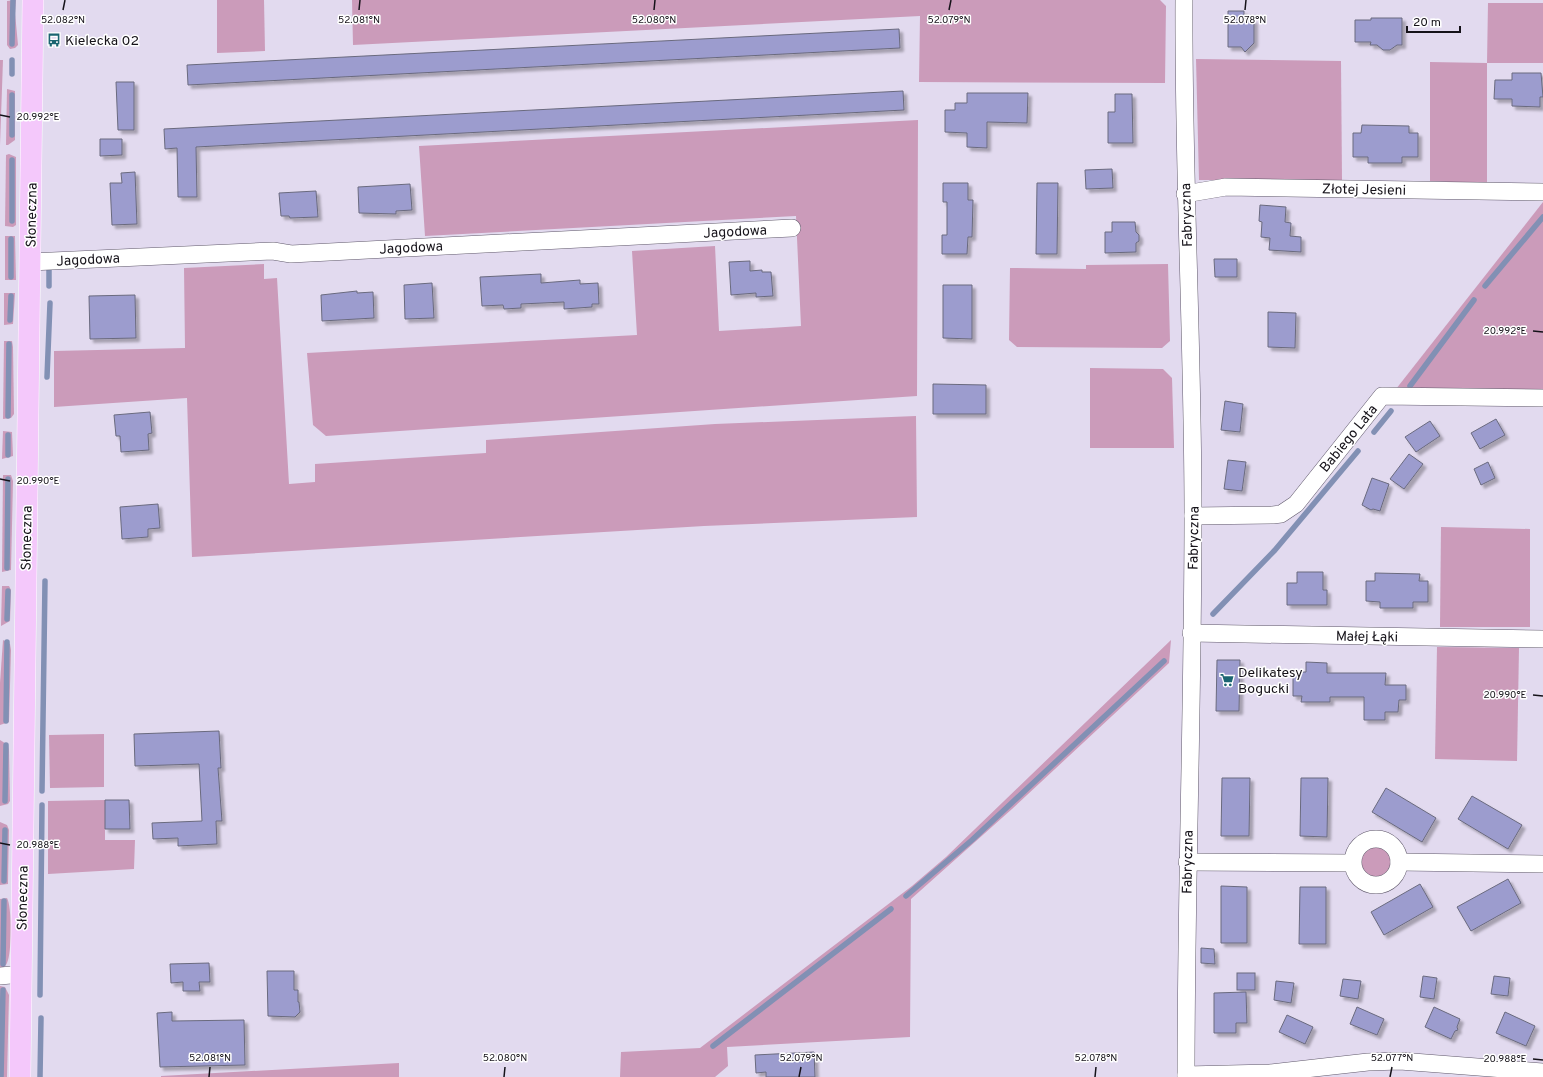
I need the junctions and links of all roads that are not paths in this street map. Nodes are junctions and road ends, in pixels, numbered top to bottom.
1 (33, 0) edge
2 (1184, 0) edge
3 (1543, 192) edge
4 (1185, 194) junction
5 (792, 228) dead end
6 (30, 262) junction
7 (1543, 398) edge
8 (1193, 516) junction
9 (1191, 634) junction
10 (1543, 639) edge
11 (1187, 862) junction
12 (1399, 862) junction
13 (1352, 863) junction
14 (1543, 864) edge
15 (21, 974) junction
16 (0, 976) edge
17 (1543, 1072) edge
18 (1186, 1076) edge
19 (20, 1077) edge

1 - 6 main road, Słoneczna
2 - 4 street, Fabryczna
3 - 4 street, Złotej Jesieni
4 - 8 street, Fabryczna
5 - 6 street, Jagodowa
6 - 15 main road, Słoneczna
7 - 8 street, Babiego Lata
8 - 9 street, Fabryczna
9 - 10 street, Małej Łąki
9 - 11 street, Fabryczna
11 - 13 street
11 - 18 street, Fabryczna
12 - 13 street
12 - 13 street
12 - 14 street
15 - 16 street
15 - 19 main road, Słoneczna
17 - 18 street

